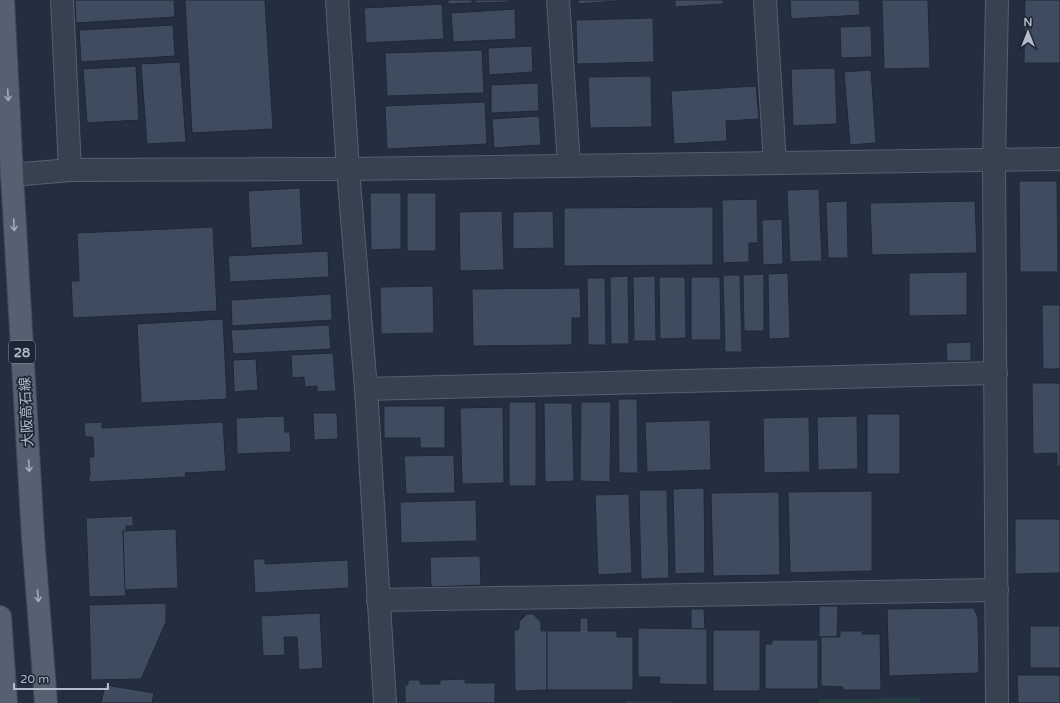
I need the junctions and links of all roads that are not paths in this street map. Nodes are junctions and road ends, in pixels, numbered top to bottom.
1 (3, 0) edge
2 (62, 0) edge
3 (337, 0) edge
4 (558, 0) edge
5 (765, 0) edge
6 (996, 0) edge
7 (1060, 159) edge
8 (994, 160) junction
9 (775, 163) junction
10 (569, 165) junction
11 (348, 169) junction
12 (70, 170) junction
13 (12, 175) junction
14 (996, 372) junction
15 (366, 389) junction
16 (997, 590) junction
17 (378, 600) junction
18 (0, 617) edge
19 (6, 703) edge
20 (46, 703) edge
21 (385, 703) edge
22 (997, 703) edge

1 -> 13 main road, 大阪高石線 / 28
2 - 12 street
3 - 11 street
4 - 10 street
5 - 9 street
6 - 8 street
7 - 8 street
8 - 9 street
8 - 14 street
9 - 10 street
10 - 11 street
11 - 12 street
11 - 15 street
12 - 13 street
13 -> 20 main road, 大阪高石線 / 28
14 - 15 street
14 - 16 street
15 - 17 street
16 - 17 street
16 - 22 street
17 - 21 street
18 - 19 main road

